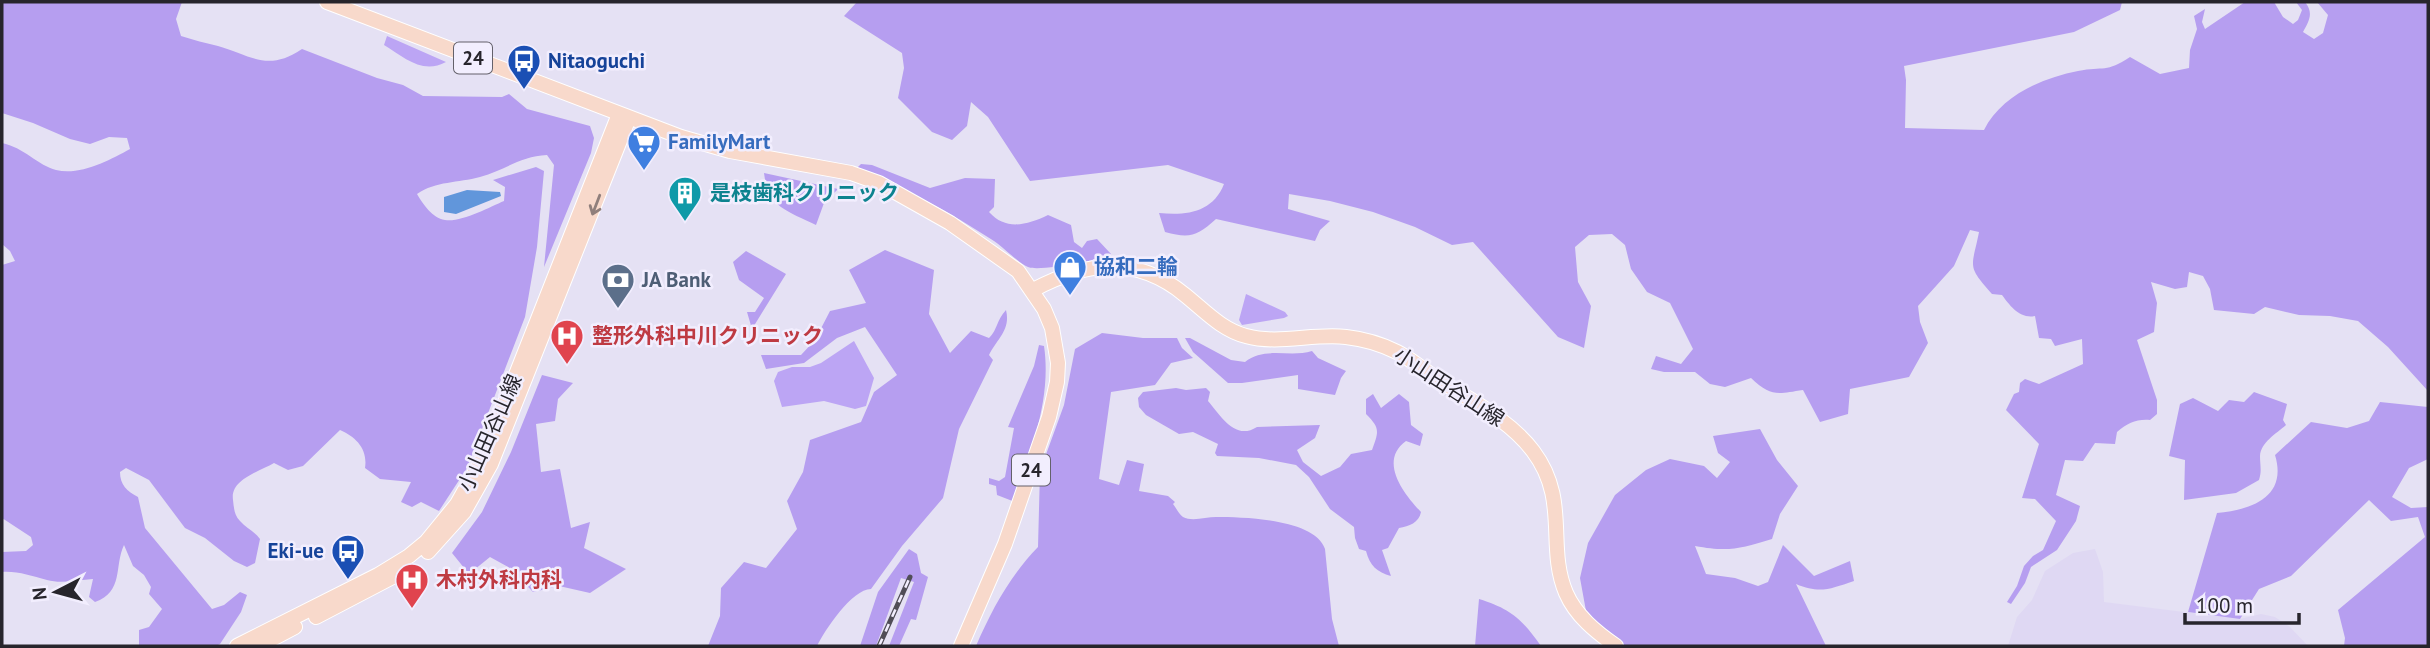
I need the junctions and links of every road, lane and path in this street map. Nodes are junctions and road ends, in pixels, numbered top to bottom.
1 (327, 2) edge
2 (624, 116) junction
3 (1033, 290) junction
4 (461, 508) junction
5 (237, 646) edge
6 (259, 646) edge
7 (961, 646) edge
8 (1616, 646) edge

1 - 2 main road, 24
2 - 3 main road, 24
2 - 4 main road, 小山田谷山線
3 - 7 main road, 24
3 - 8 main road, 小山田谷山線
4 - 5 main road, 小山田谷山線
4 - 6 main road, 小山田谷山線

